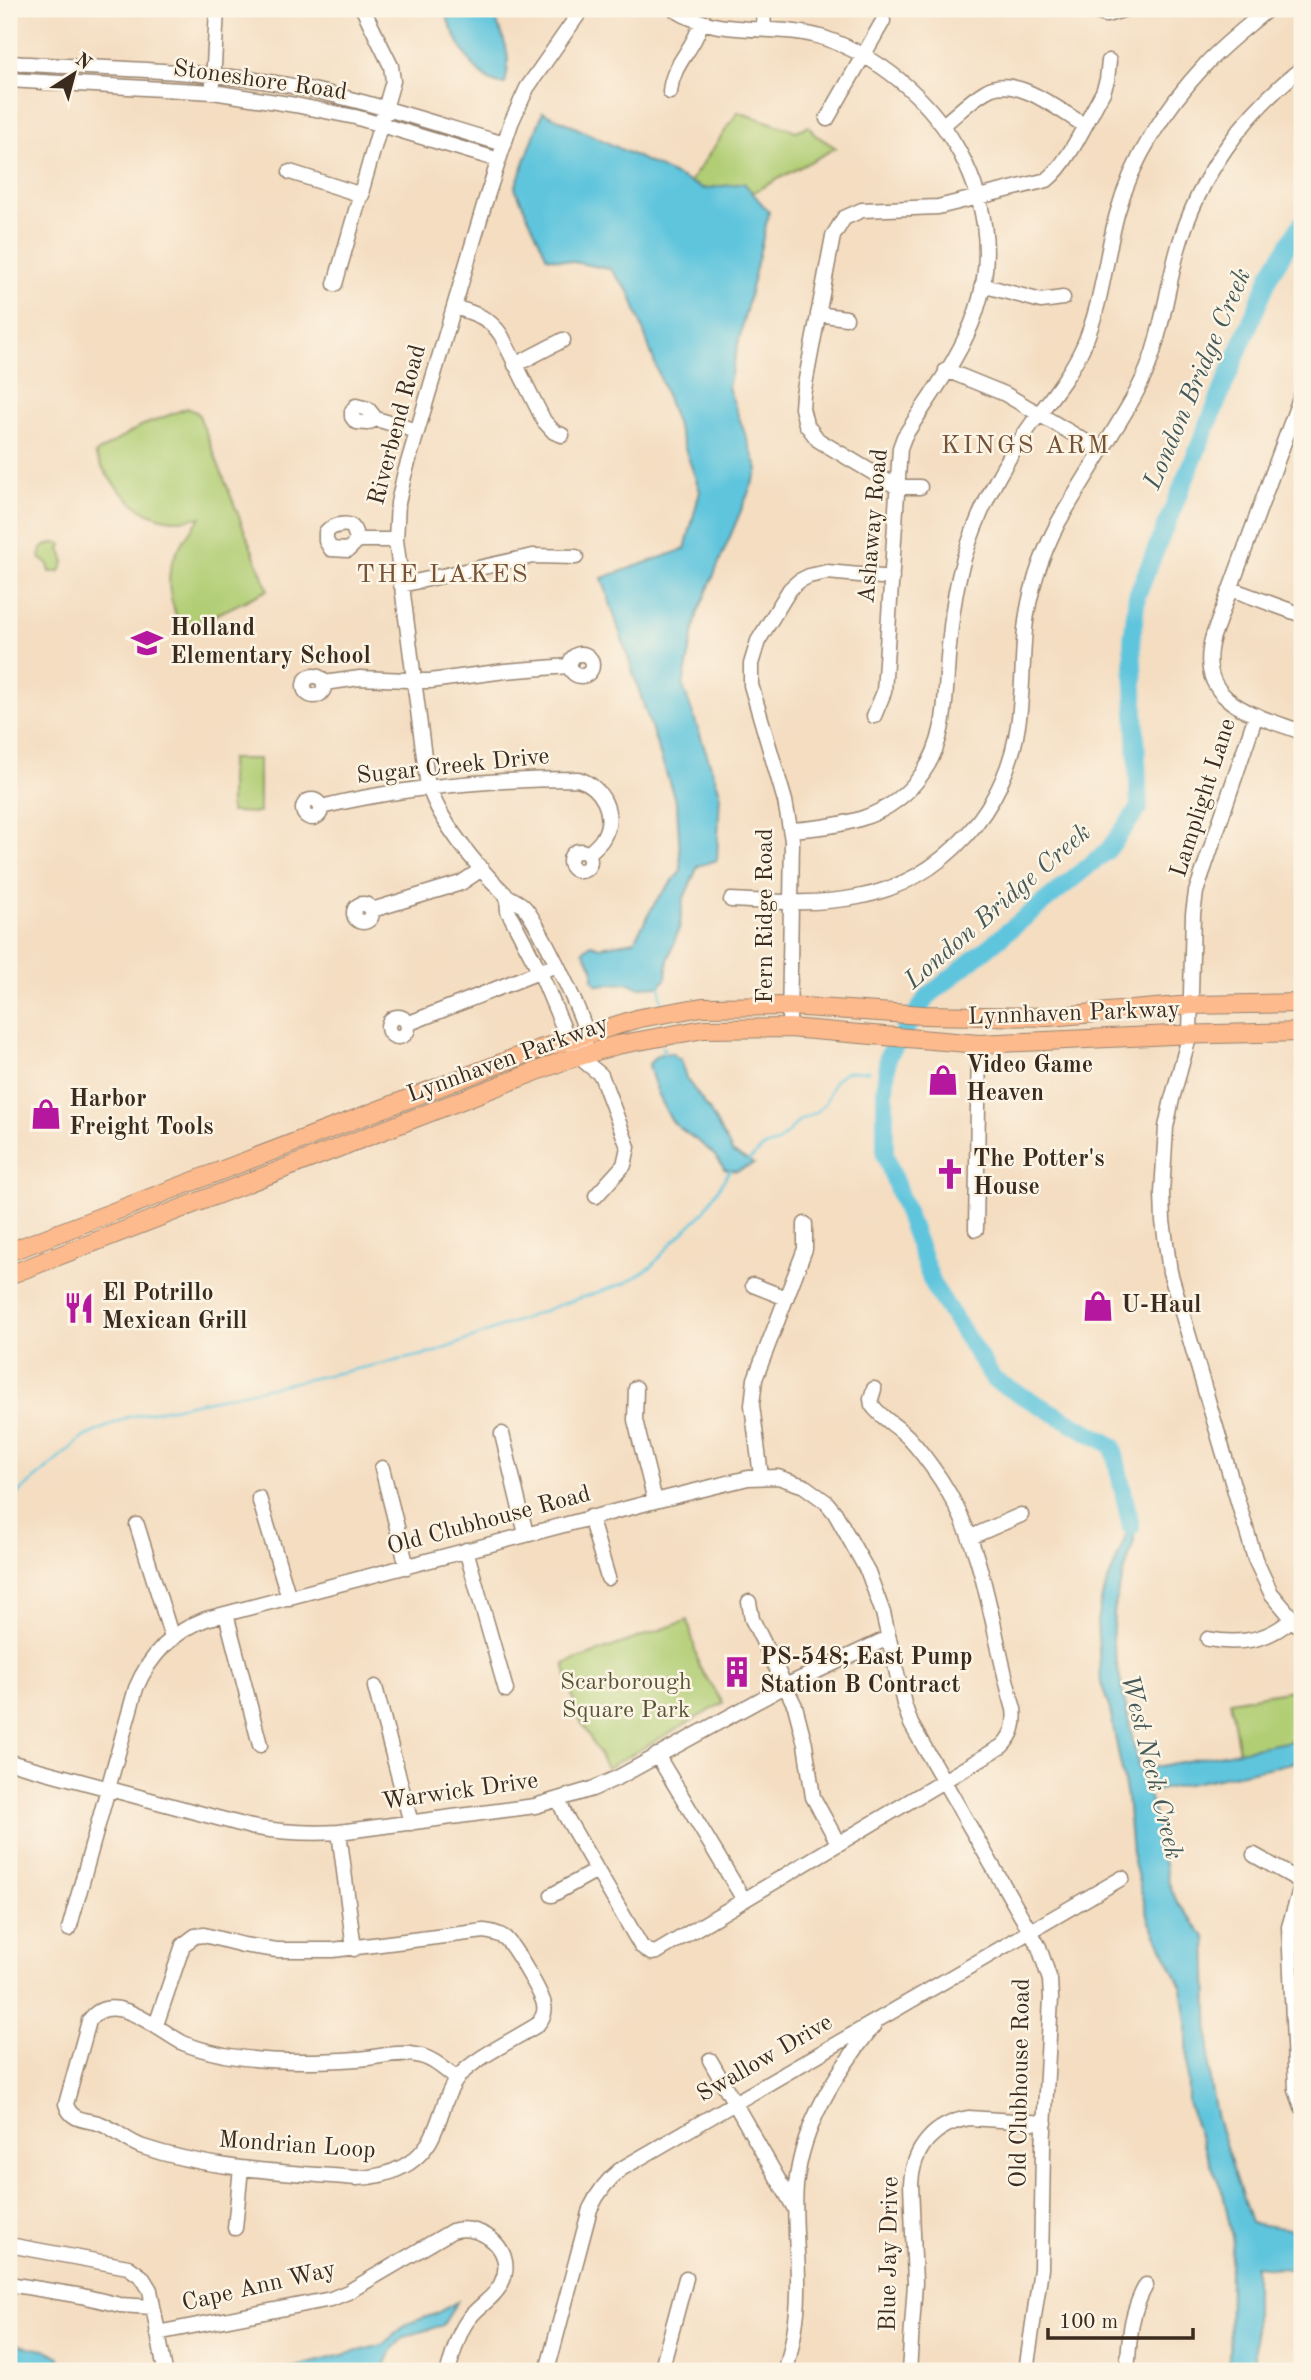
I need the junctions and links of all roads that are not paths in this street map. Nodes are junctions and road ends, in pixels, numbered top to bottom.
1 (217, 9) edge
2 (363, 9) edge
3 (582, 9) edge
4 (674, 9) edge
5 (763, 9) edge
6 (1086, 9) edge
7 (1126, 9) edge
8 (1268, 9) edge
9 (883, 21) dead end
10 (702, 22) junction
11 (764, 29) junction
12 (863, 56) junction
13 (1109, 61) dead end
14 (9, 63) edge
15 (1302, 68) edge
16 (214, 75) junction
17 (9, 80) edge
18 (213, 92) junction
19 (670, 92) dead end
20 (387, 110) junction
21 (827, 119) dead end
22 (382, 125) junction
23 (943, 125) junction
24 (1084, 125) junction
25 (505, 144) junction
26 (499, 160) junction
27 (290, 172) dead end
28 (362, 195) junction
29 (979, 198) junction
30 (335, 284) dead end
31 (982, 285) junction
32 (1063, 298) dead end
33 (454, 307) junction
34 (818, 314) junction
35 (846, 318) dead end
36 (563, 340) dead end
37 (515, 365) junction
38 (946, 370) junction
39 (1302, 393) edge
40 (1040, 414) junction
41 (376, 419) dead end
42 (417, 431) junction
43 (562, 435) dead end
44 (1102, 451) junction
45 (897, 487) junction
46 (919, 487) dead end
47 (358, 540) dead end
48 (396, 540) junction
49 (576, 557) dead end
50 (892, 578) junction
51 (401, 584) junction
52 (1231, 589) junction
53 (1302, 615) edge
54 (569, 666) dead end
55 (414, 680) junction
56 (324, 683) dead end
57 (1256, 715) junction
58 (874, 716) dead end
59 (1302, 732) edge
60 (429, 788) junction
61 (321, 807) dead end
62 (790, 830) junction
63 (588, 854) dead end
64 (482, 869) junction
65 (507, 896) junction
66 (731, 900) dead end
67 (791, 902) junction
68 (372, 910) dead end
69 (557, 965) junction
70 (540, 972) junction
71 (1302, 1003) edge
72 (1191, 1004) junction
73 (789, 1006) junction
74 (1070, 1016) junction
75 (407, 1024) dead end
76 (789, 1028) junction
77 (1302, 1032) edge
78 (587, 1033) junction
79 (1190, 1034) junction
80 (568, 1039) junction
81 (979, 1044) junction
82 (581, 1056) junction
83 (596, 1196) dead end
84 (805, 1224) dead end
85 (976, 1229) dead end
86 (9, 1252) edge
87 (9, 1275) edge
88 (753, 1285) dead end
89 (786, 1298) junction
90 (636, 1388) dead end
91 (874, 1389) dead end
92 (502, 1434) dead end
93 (382, 1468) dead end
94 (761, 1476) junction
95 (259, 1498) dead end
96 (655, 1501) junction
97 (1021, 1515) dead end
98 (590, 1517) junction
99 (137, 1525) dead end
100 (526, 1534) junction
101 (971, 1537) junction
102 (466, 1550) junction
103 (407, 1567) junction
104 (608, 1578) dead end
105 (289, 1598) junction
106 (749, 1602) dead end
107 (226, 1614) junction
108 (1297, 1625) edge
109 (172, 1638) junction
110 (888, 1638) junction
111 (1208, 1639) dead end
112 (785, 1686) junction
113 (375, 1687) dead end
114 (506, 1690) dead end
115 (260, 1745) dead end
116 (657, 1755) junction
117 (9, 1762) edge
118 (943, 1781) junction
119 (107, 1788) junction
120 (559, 1800) junction
121 (411, 1823) junction
122 (339, 1832) junction
123 (838, 1843) junction
124 (1254, 1855) dead end
125 (597, 1870) junction
126 (1122, 1878) dead end
127 (1302, 1882) edge
128 (552, 1895) dead end
129 (744, 1900) junction
130 (69, 1930) dead end
131 (1030, 1931) junction
132 (354, 1949) junction
133 (880, 2019) junction
134 (156, 2025) junction
135 (710, 2060) dead end
136 (457, 2079) junction
137 (734, 2103) junction
138 (1302, 2107) edge
139 (1045, 2123) junction
140 (241, 2168) junction
141 (795, 2209) junction
142 (235, 2228) dead end
143 (9, 2245) edge
144 (686, 2278) dead end
145 (9, 2284) edge
146 (1146, 2286) dead end
147 (152, 2307) junction
148 (157, 2333) junction
149 (165, 2371) edge
150 (448, 2371) edge
151 (547, 2371) edge
152 (661, 2371) edge
153 (786, 2371) edge
154 (909, 2371) edge
155 (1026, 2371) edge
156 (1127, 2371) edge

1 - 16 street
2 - 20 street
3 - 25 street, Riverbend Road
4 - 10 street, Ashaway Road
5 - 11 street
6 - 7 street
8 - 40 street
9 - 12 street
10 - 11 street, Ashaway Road
10 - 19 street
11 - 12 street, Ashaway Road
12 - 21 street
12 - 23 street, Ashaway Road
13 - 24 street
14 - 16 street
15 - 44 street
16 - 18 street
16 - 20 street
17 - 18 street, Stoneshore Road
18 - 22 street, Stoneshore Road
20 - 22 street
20 - 25 street
22 - 26 street, Stoneshore Road
22 - 28 street
23 - 24 street
23 - 29 street, Ashaway Road
24 - 29 street
25 - 26 street, Riverbend Road
26 - 33 street, Riverbend Road
27 - 28 street
28 - 30 street
29 - 31 street, Ashaway Road
29 - 34 street
31 - 32 street
31 - 38 street, Ashaway Road
33 - 37 street
33 - 42 street, Riverbend Road
34 - 35 street
34 - 45 street
36 - 37 street
37 - 43 street
38 - 40 street
38 - 45 street, Ashaway Road
39 - 52 street, Lamplight Lane
40 - 44 street
40 - 62 street
41 - 42 street
42 - 48 street, Riverbend Road
44 - 67 street
45 - 46 street
45 - 50 street, Ashaway Road
47 - 48 street
48 - 51 street, Riverbend Road
49 - 51 street
50 - 58 street, Ashaway Road
50 - 62 street, Fern Ridge Road
51 - 55 street, Riverbend Road
52 - 53 street
52 - 57 street, Lamplight Lane
54 - 55 street
55 - 56 street
55 - 60 street, Riverbend Road
57 - 59 street
57 - 72 street, Lamplight Lane
60 - 61 street, Sugar Creek Drive
60 - 63 street, Sugar Creek Drive
60 - 64 street, Riverbend Road
62 - 67 street, Fern Ridge Road
64 - 65 street, Riverbend Road
64 - 68 street
65 - 69 street, Riverbend Road
65 - 70 street, Riverbend Road
66 - 67 street
67 - 73 street, Fern Ridge Road
69 - 70 street
69 - 78 street, Riverbend Road
70 - 75 street
70 - 80 street, Riverbend Road
71 - 72 main road, Lynnhaven Parkway
72 - 74 main road, Lynnhaven Parkway
72 - 79 street, Lamplight Lane
73 - 74 main road, Lynnhaven Parkway
73 - 76 street, Fern Ridge Road
73 - 78 main road, Lynnhaven Parkway
74 - 81 main road
76 - 81 main road, Lynnhaven Parkway
76 - 82 main road, Lynnhaven Parkway
77 - 79 main road, Lynnhaven Parkway
78 - 80 main road, Lynnhaven Parkway
78 - 82 street
79 - 81 main road, Lynnhaven Parkway
79 - 108 street, Lamplight Lane
80 - 82 street, Riverbend Road
80 - 86 main road, Lynnhaven Parkway
81 - 85 street
82 - 83 street, Riverbend Road
82 - 87 main road, Lynnhaven Parkway
84 - 89 street
88 - 89 street
89 - 94 street
90 - 96 street
91 - 101 street
92 - 100 street
93 - 103 street
94 - 96 street, Old Clubhouse Road
94 - 110 street, Old Clubhouse Road
95 - 105 street
96 - 98 street, Old Clubhouse Road
97 - 101 street
98 - 100 street, Old Clubhouse Road
98 - 104 street
99 - 109 street
100 - 102 street, Old Clubhouse Road
101 - 118 street
102 - 103 street, Old Clubhouse Road
102 - 114 street
103 - 105 street, Old Clubhouse Road
105 - 107 street, Old Clubhouse Road
106 - 112 street
107 - 109 street, Old Clubhouse Road
107 - 115 street
108 - 111 street
109 - 119 street, Old Clubhouse Road
110 - 112 street, Warwick Drive
110 - 118 street, Old Clubhouse Road
112 - 116 street, Warwick Drive
112 - 123 street
113 - 121 street
116 - 120 street, Warwick Drive
116 - 129 street
117 - 119 street, Warwick Drive
118 - 123 street
118 - 131 street, Old Clubhouse Road
119 - 122 street, Warwick Drive
119 - 130 street, Old Clubhouse Road
120 - 121 street, Warwick Drive
120 - 125 street
121 - 122 street, Warwick Drive
122 - 132 street
123 - 129 street
124 - 127 street
125 - 128 street
125 - 129 street
126 - 131 street, Swallow Drive
127 - 138 street
131 - 133 street, Swallow Drive
131 - 139 street, Old Clubhouse Road
132 - 134 street, Mondrian Loop
132 - 136 street, Mondrian Loop
133 - 137 street, Swallow Drive
133 - 141 street
134 - 136 street
134 - 140 street, Mondrian Loop
135 - 137 street
136 - 140 street, Mondrian Loop
137 - 141 street
137 - 151 street, Swallow Drive
139 - 154 street, Blue Jay Drive
139 - 155 street, Old Clubhouse Road
140 - 142 street
141 - 153 street
143 - 147 street
144 - 152 street
145 - 147 street
146 - 156 street
147 - 148 street
148 - 149 street
148 - 150 street, Cape Ann Way

